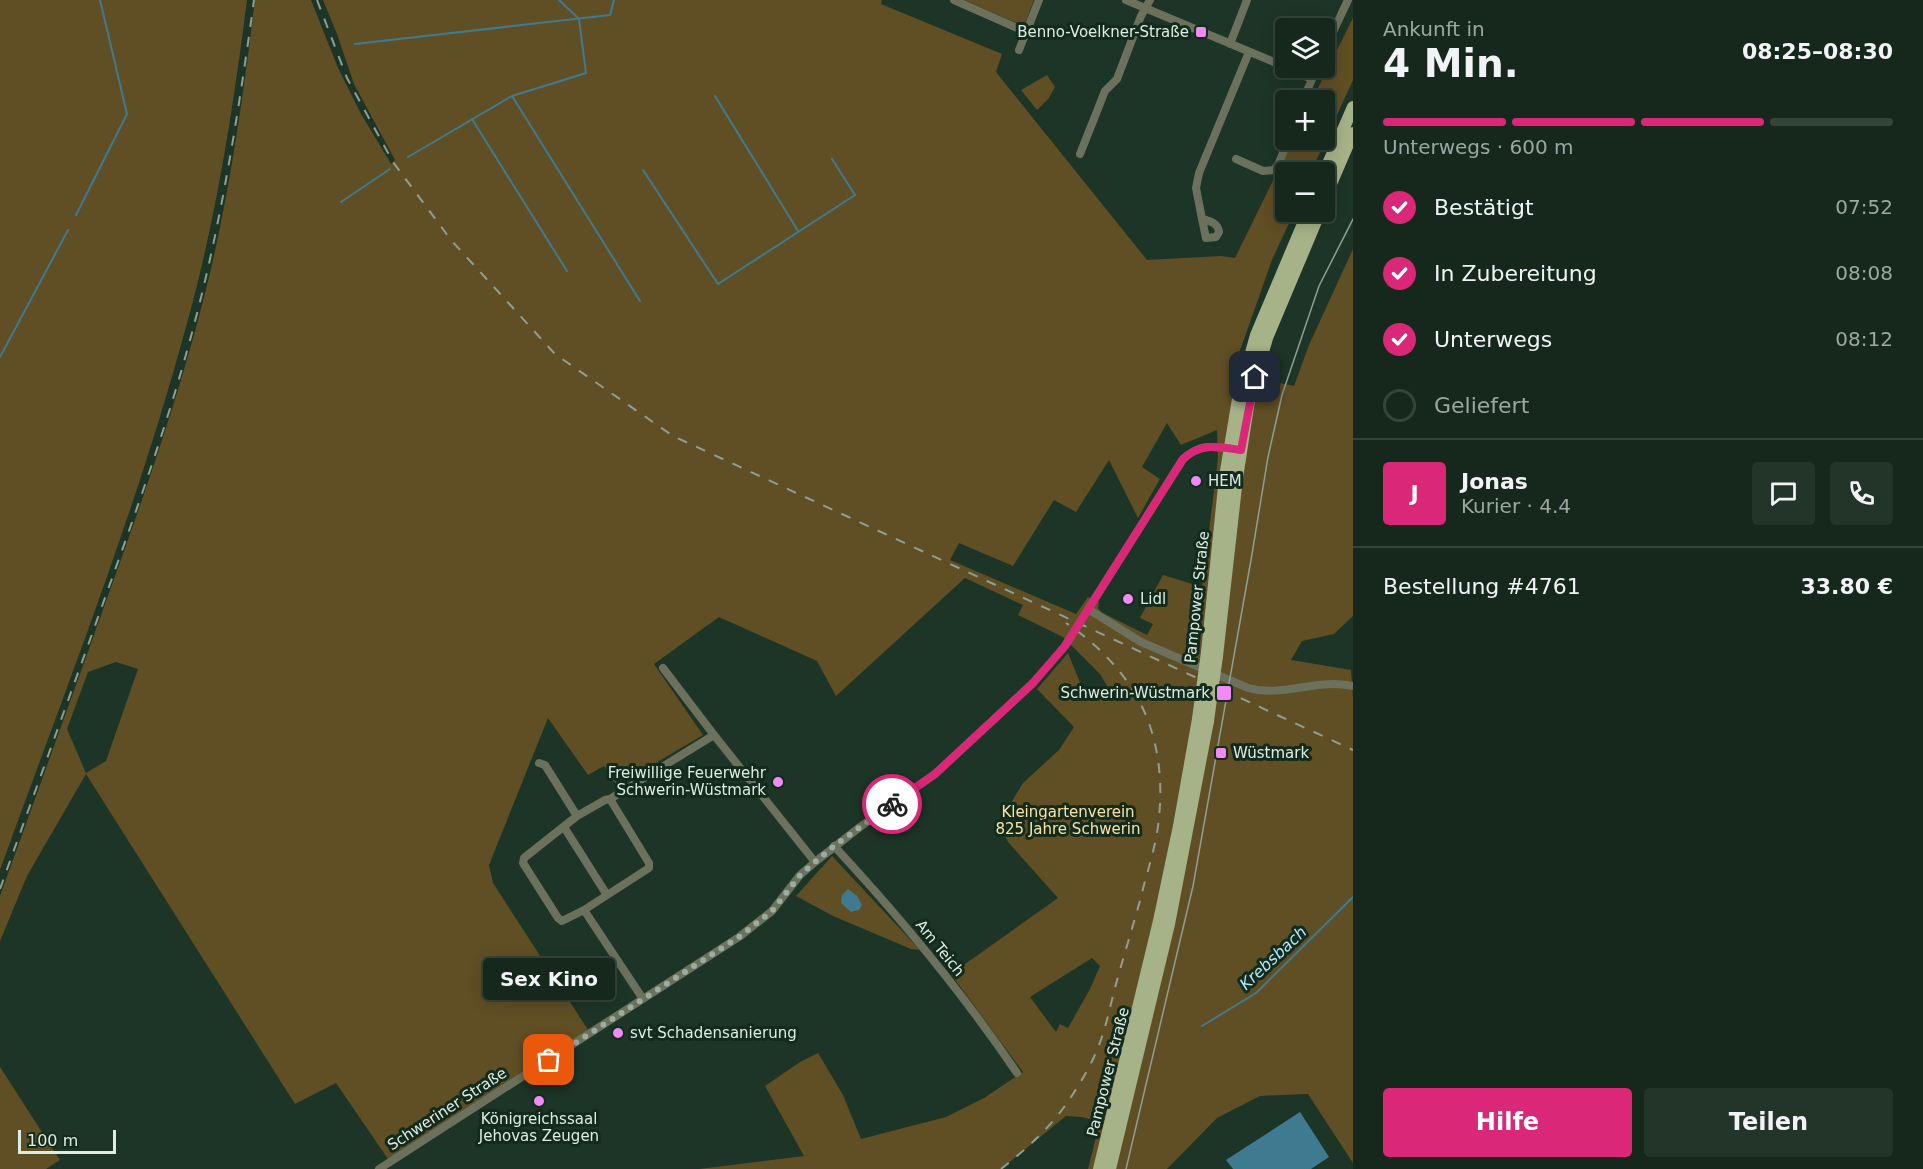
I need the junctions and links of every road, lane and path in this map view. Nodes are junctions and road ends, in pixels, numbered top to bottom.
1 (954, 0) edge
2 (1039, 0) edge
3 (1126, 0) edge
4 (1150, 0) edge
5 (1247, 0) edge
6 (1348, 0) edge
7 (1146, 8) junction
8 (1335, 28) edge
9 (1026, 32) junction
10 (1230, 44) junction
11 (1018, 50) dead end
12 (1249, 52) junction
13 (1275, 63) edge
14 (1312, 79) edge
15 (1307, 90) edge
16 (1353, 107) edge
17 (1353, 133) edge
18 (1284, 150) edge
19 (1080, 154) dead end
20 (1236, 159) dead end
21 (1329, 162) edge
22 (1335, 175) edge
23 (1202, 219) dead end
24 (1304, 222) edge
25 (1316, 222) edge
26 (1235, 449) junction
27 (1089, 609) junction
28 (663, 668) dead end
29 (1353, 686) edge
30 (1203, 720) junction
31 (714, 735) junction
32 (539, 763) dead end
33 (610, 799) junction
34 (578, 816) junction
35 (564, 827) junction
36 (834, 846) junction
37 (815, 862) junction
38 (607, 895) junction
39 (584, 910) junction
40 (644, 999) junction
41 (1017, 1073) dead end
42 (379, 1169) edge
43 (1099, 1169) edge
44 (1110, 1169) edge

1 - 9 street
2 - 9 street
3 - 7 street
4 - 7 street
5 - 10 street
6 - 8 street
7 - 10 street
7 - 19 street
9 - 11 street
10 - 12 street
12 - 13 street
12 - 23 street
14 - 15 street
16 - 21 main road
17 - 22 main road
18 - 20 street
24 - 26 main road, Pampower Straße
25 - 26 main road, Pampower Straße
26 - 27 street, Schweriner Straße
26 - 30 main road, Pampower Straße, bridge
27 - 29 street
27 - 36 street, Schweriner Straße
28 - 31 street
30 - 43 main road, Pampower Straße
30 - 44 main road, Pampower Straße
31 - 33 street
31 - 37 street
32 - 34 street
33 - 34 street
33 - 38 street
34 - 35 street
35 - 38 street
35 - 39 street
36 - 37 street, Schweriner Straße
36 - 41 street, Am Teich
37 - 40 street, Schweriner Straße
38 - 39 street
39 - 40 street
40 - 42 street, Schweriner Straße

